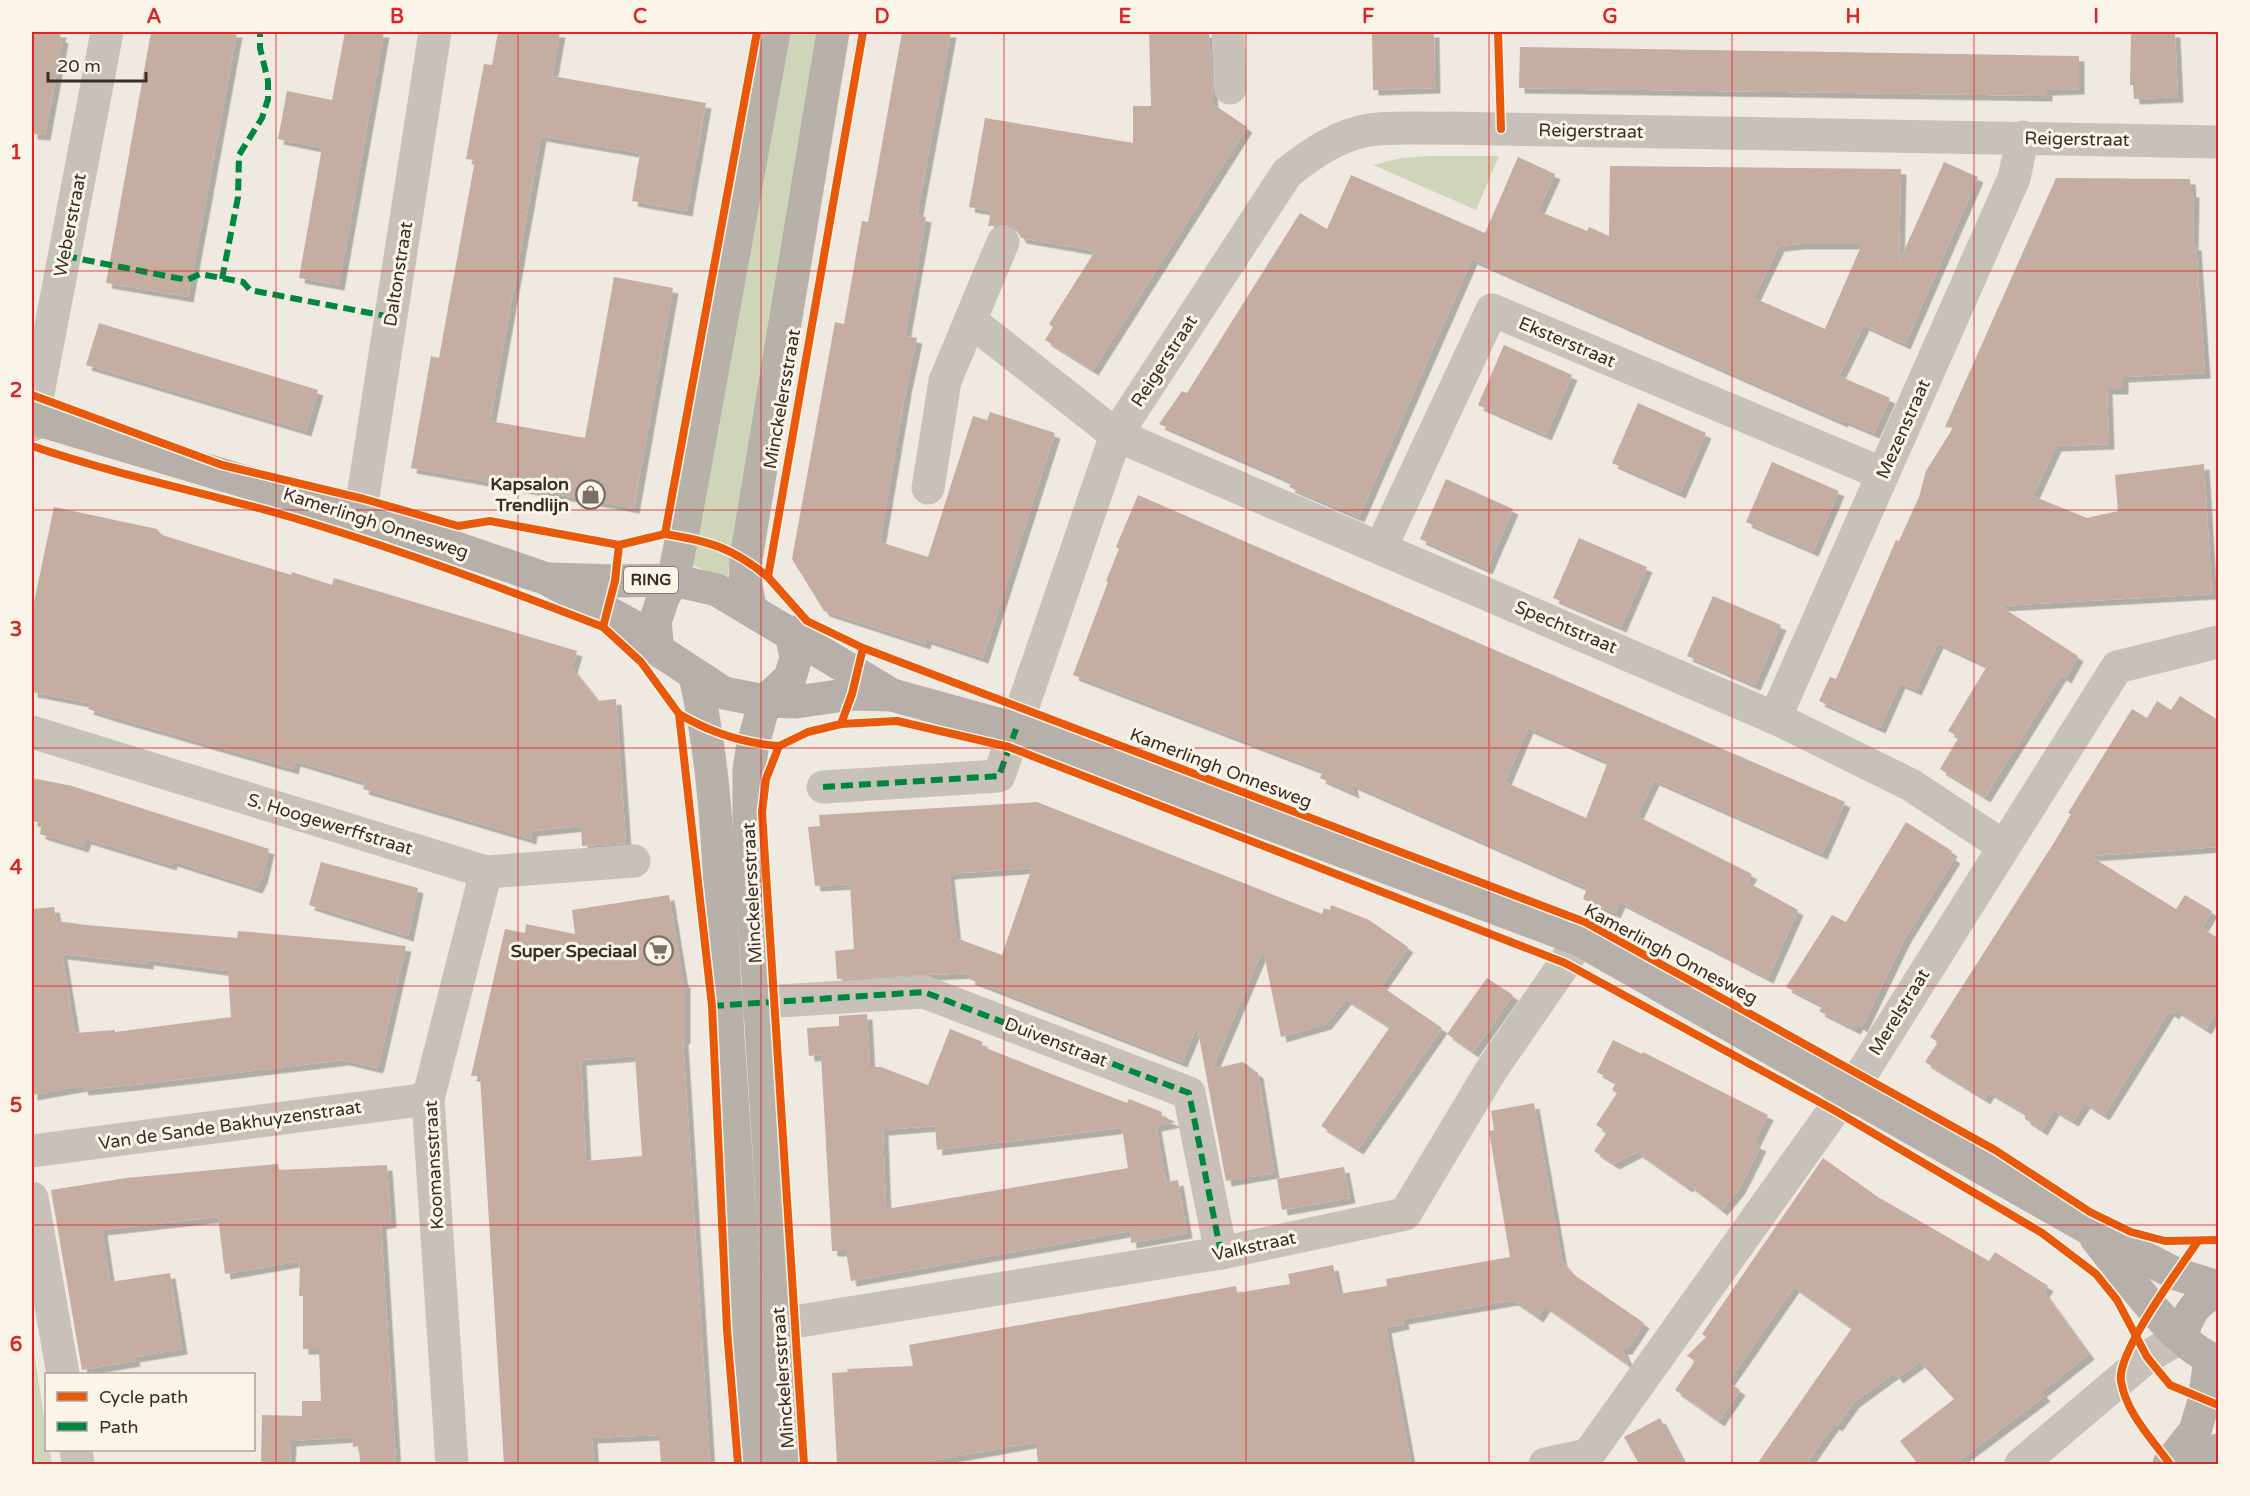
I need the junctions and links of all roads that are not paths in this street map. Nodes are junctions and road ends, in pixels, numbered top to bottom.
1 (107, 32) edge
2 (435, 32) edge
3 (774, 32) edge
4 (833, 32) edge
5 (1228, 32) edge
6 (1230, 88) dead end
7 (2023, 137) junction
8 (2218, 142) edge
9 (1004, 242) dead end
10 (971, 321) junction
11 (32, 420) edge
12 (1116, 435) junction
13 (1883, 474) junction
14 (928, 488) dead end
15 (360, 516) junction
16 (1381, 547) junction
17 (547, 579) junction
18 (673, 580) junction
19 (750, 608) junction
20 (791, 632) junction
21 (2218, 642) edge
22 (658, 650) junction
23 (694, 676) junction
24 (892, 695) junction
25 (765, 701) junction
26 (1775, 718) junction
27 (1016, 729) junction
28 (32, 732) edge
29 (823, 787) dead end
30 (2003, 846) junction
31 (634, 861) dead end
32 (486, 872) junction
33 (1578, 939) junction
34 (759, 1001) junction
35 (719, 1005) junction
36 (1849, 1094) junction
37 (428, 1099) junction
38 (32, 1151) edge
39 (32, 1198) edge
40 (2088, 1228) junction
41 (1221, 1253) junction
42 (2218, 1288) edge
43 (781, 1324) junction
44 (2181, 1337) junction
45 (2214, 1360) edge
46 (63, 1373) edge
47 (2218, 1450) edge
48 (1591, 1460) edge
49 (2191, 1460) edge
50 (452, 1464) edge
51 (757, 1464) edge
52 (789, 1464) edge
53 (1545, 1464) edge
54 (2021, 1464) edge

1 - 11 street, Weberstraat
2 - 15 street, Daltonstraat
3 - 18 main road
4 - 19 main road, Minckelersstraat
5 - 6 street
7 - 8 street, Reigerstraat
7 - 12 street, Reigerstraat
7 - 13 street, Mezenstraat
9 - 10 street
10 - 12 street
10 - 14 street
11 - 15 main road, Kamerlingh Onnesweg / RING
12 - 16 street, Spechtstraat
12 - 27 street, Reigerstraat
13 - 16 street, Eksterstraat
13 - 26 street, Mezenstraat
15 - 17 main road, Kamerlingh Onnesweg / RING
16 - 26 street, Spechtstraat
17 - 18 main road, Kamerlingh Onnesweg / RING
17 - 22 main road, Kamerlingh Onnesweg / RING
18 - 19 main road, Kamerlingh Onnesweg / RING
18 - 22 main road
19 - 20 main road, Kamerlingh Onnesweg / RING
20 - 24 main road, Kamerlingh Onnesweg / RING
20 - 25 main road
21 - 30 street, Merelstraat
22 - 23 main road, Kamerlingh Onnesweg / RING
23 - 25 main road, Kamerlingh Onnesweg / RING
23 - 35 main road, Minckelersstraat
24 - 25 main road, Kamerlingh Onnesweg / RING
24 - 27 main road, Kamerlingh Onnesweg / RING
25 - 34 main road, Minckelersstraat
26 - 30 street, Spechtstraat
27 - 29 street
27 - 33 main road, Kamerlingh Onnesweg / RING
28 - 32 street, S. Hoogewerffstraat
30 - 36 street, Merelstraat
31 - 32 street, S. Hoogewerffstraat
32 - 37 street, Koomansstraat
33 - 36 main road, Kamerlingh Onnesweg / RING
33 - 41 street, Valkstraat
34 - 35 street
34 - 41 street, Duivenstraat
34 - 43 main road, Minckelersstraat
35 - 51 main road, Minckelersstraat
36 - 40 main road, Kamerlingh Onnesweg / RING
36 - 48 street, Merelstraat
37 - 38 street, Van de Sande Bakhuyzenstraat
37 - 50 street, Koomansstraat
39 - 46 street
40 - 42 main road, Kamerlingh Onnesweg / RING
40 - 44 main road, Kamerlingh Onnesweg / RING
41 - 43 street, Valkstraat
42 - 44 main road, Kamerlingh Onnesweg
43 - 52 main road, Minckelersstraat
44 - 45 main road, Kamerlingh Onnesweg / RING
44 - 54 street
45 - 49 main road
47 - 49 main road
48 - 53 street, Merelstraat

